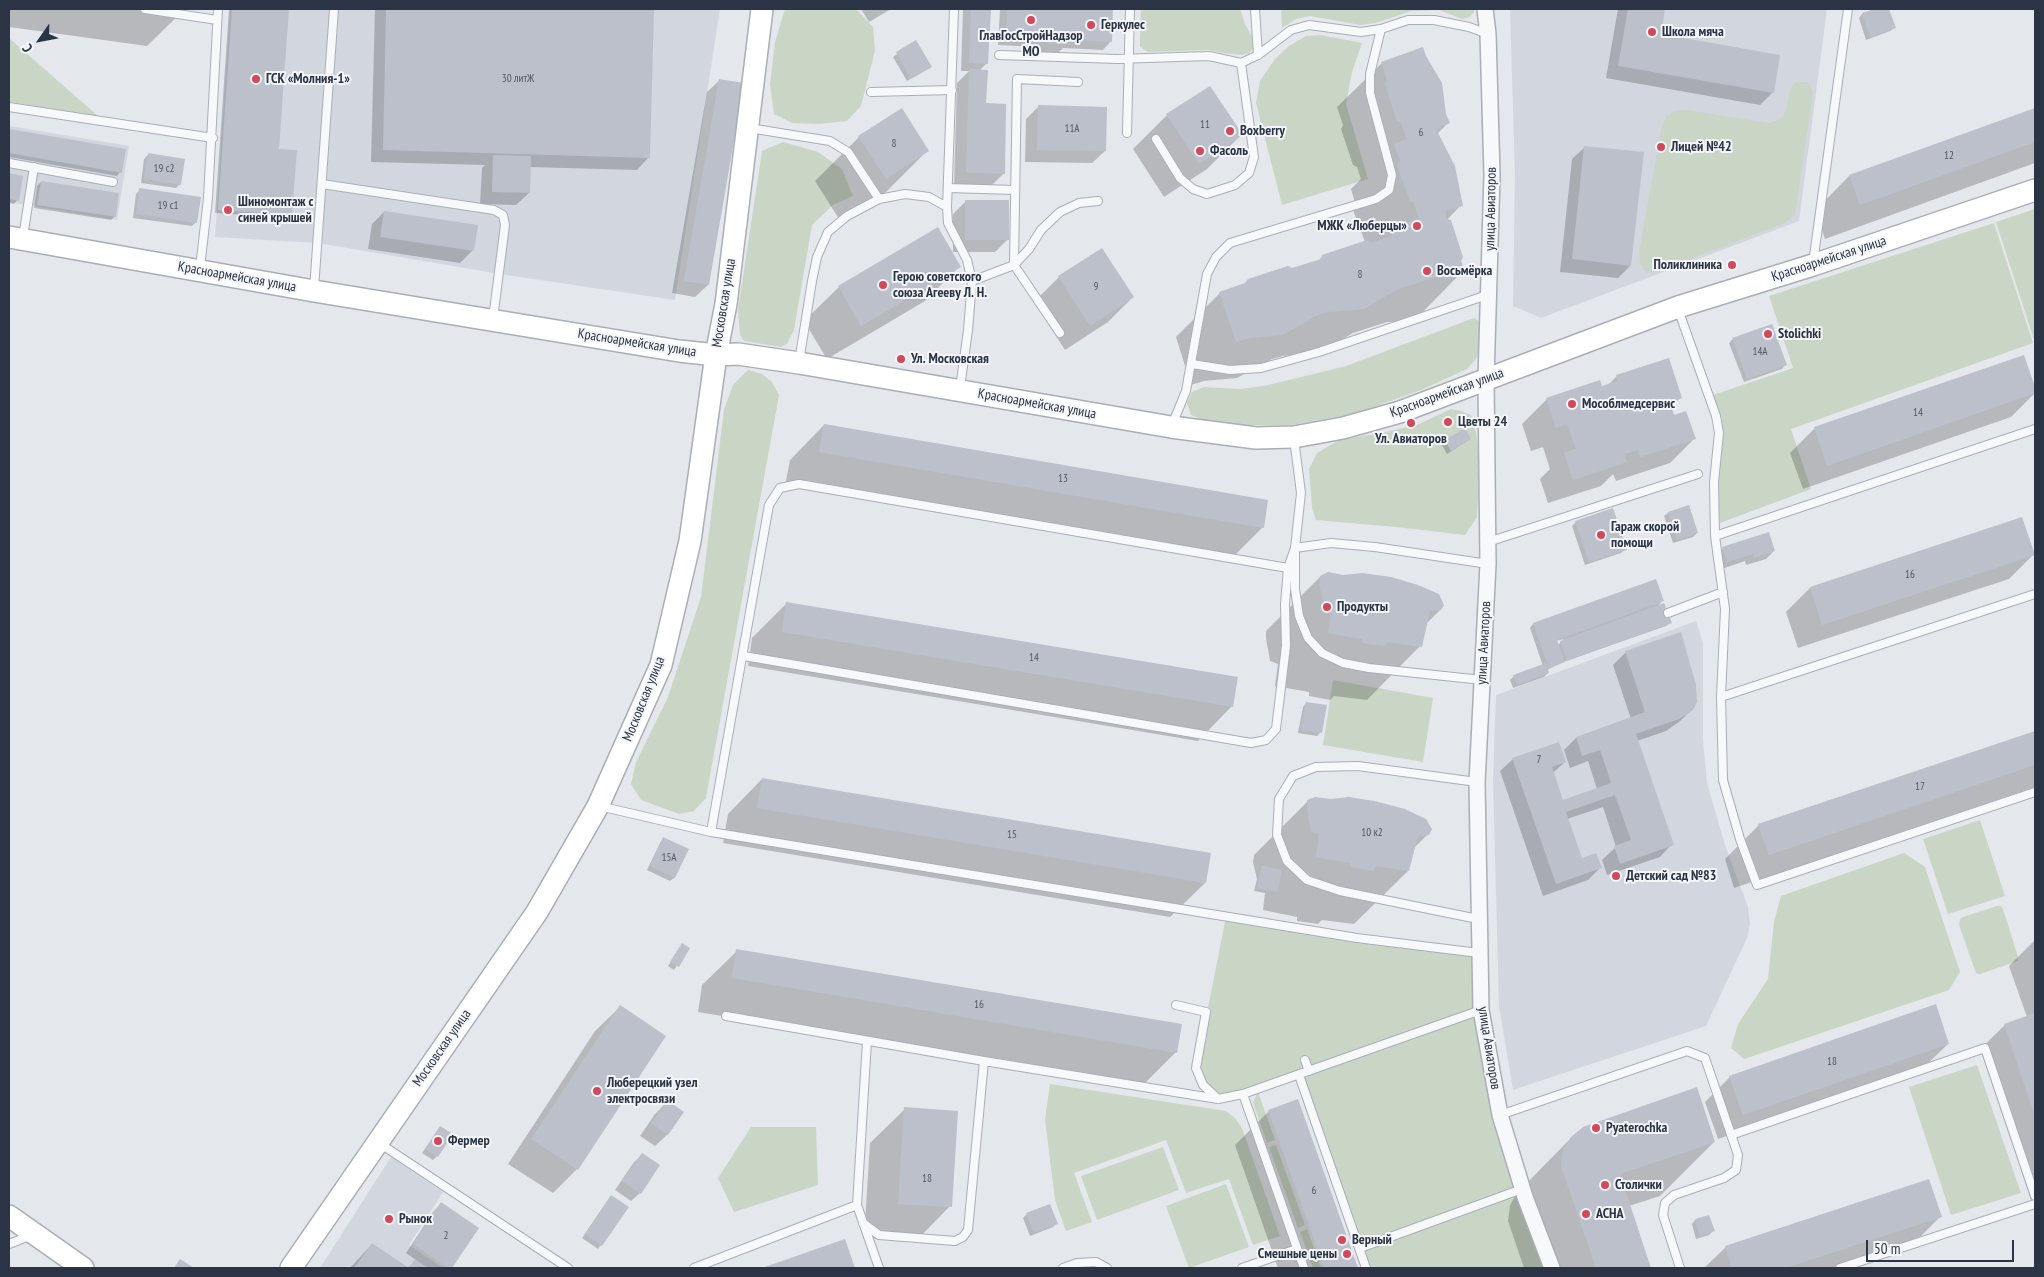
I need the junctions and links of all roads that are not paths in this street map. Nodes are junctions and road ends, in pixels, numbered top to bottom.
1 (145, 9) edge
2 (218, 9) edge
3 (334, 9) edge
4 (762, 9) edge
5 (954, 9) edge
6 (1130, 9) edge
7 (1255, 9) edge
8 (1485, 9) edge
9 (1848, 9) edge
10 (217, 20) junction
11 (1381, 29) junction
12 (1488, 34) junction
13 (998, 54) dead end
14 (1258, 55) junction
15 (1130, 58) junction
16 (1242, 63) junction
17 (1078, 82) dead end
18 (952, 90) junction
19 (871, 92) dead end
20 (9, 107) edge
21 (747, 128) junction
22 (1127, 133) dead end
23 (212, 138) junction
24 (1156, 139) dead end
25 (9, 163) edge
26 (34, 167) junction
27 (112, 182) dead end
28 (322, 184) junction
29 (948, 188) junction
30 (1014, 190) junction
31 (2035, 190) edge
32 (879, 199) junction
33 (1098, 201) dead end
34 (946, 207) junction
35 (16, 238) edge
36 (1014, 265) junction
37 (1813, 265) junction
38 (200, 270) junction
39 (972, 281) junction
40 (314, 291) junction
41 (1490, 294) junction
42 (1678, 307) junction
43 (493, 319) junction
44 (1060, 333) dead end
45 (716, 355) junction
46 (799, 363) junction
47 (1192, 364) junction
48 (1486, 379) junction
49 (960, 390) junction
50 (1172, 427) junction
51 (2035, 429) edge
52 (1294, 437) junction
53 (1698, 474) dead end
54 (1715, 536) junction
55 (1488, 542) junction
56 (1295, 548) junction
57 (1488, 564) junction
58 (1288, 568) junction
59 (1723, 592) junction
60 (2035, 594) edge
61 (1668, 612) dead end
62 (744, 656) junction
63 (1482, 680) junction
64 (1721, 697) junction
65 (1477, 782) junction
66 (2035, 792) edge
67 (598, 806) junction
68 (711, 832) junction
69 (1478, 919) junction
70 (1479, 954) junction
71 (1176, 1005) dead end
72 (1481, 1010) junction
73 (726, 1016) dead end
74 (868, 1041) junction
75 (1305, 1060) dead end
76 (984, 1061) junction
77 (1309, 1071) junction
78 (1298, 1075) junction
79 (1243, 1094) junction
80 (1218, 1099) junction
81 (1500, 1115) junction
82 (1731, 1135) junction
83 (377, 1142) junction
84 (1522, 1189) junction
85 (2035, 1196) edge
86 (2035, 1204) edge
87 (857, 1205) junction
88 (9, 1216) edge
89 (863, 1223) junction
90 (34, 1234) junction
91 (9, 1244) edge
92 (1360, 1248) junction
93 (1297, 1249) junction
94 (83, 1268) edge
95 (291, 1268) edge
96 (568, 1268) edge
97 (694, 1268) edge
98 (879, 1268) edge
99 (1063, 1268) edge
100 (1107, 1268) edge
101 (1242, 1268) edge
102 (1304, 1268) edge
103 (1366, 1268) edge
104 (1552, 1268) edge
105 (1680, 1268) edge
106 (1840, 1268) edge

1 - 10 lane
2 - 10 lane
3 - 28 lane
4 - 21 street, Московская улица
5 - 18 lane
6 - 15 lane
7 - 14 lane
8 - 12 street, улица Авиаторов
9 - 37 lane
10 - 23 lane
11 - 12 lane
11 - 14 lane
11 - 47 lane
12 - 41 street, улица Авиаторов
13 - 15 lane
14 - 16 lane
15 - 16 lane
15 - 22 lane
16 - 24 lane
17 - 30 lane
18 - 19 lane
18 - 29 lane
20 - 23 lane
21 - 32 lane
21 - 45 street, Московская улица
23 - 38 lane
25 - 26 lane
26 - 27 lane
26 - 35 lane
28 - 40 lane
28 - 43 lane
29 - 30 lane
29 - 34 lane
30 - 36 lane
31 - 37 street, Красноармейская улица
32 - 34 lane
32 - 46 lane
33 - 36 lane
34 - 39 lane
35 - 38 street, Красноармейская улица
36 - 39 lane
36 - 44 lane
37 - 42 street, Красноармейская улица
38 - 40 street, Красноармейская улица
39 - 49 lane
40 - 43 street, Красноармейская улица
41 - 47 lane
41 - 48 street, улица Авиаторов
42 - 48 street, Красноармейская улица
42 - 54 lane
43 - 45 street, Красноармейская улица
45 - 46 street, Красноармейская улица
45 - 67 street, Московская улица
46 - 49 street, Красноармейская улица
47 - 50 lane
48 - 52 street, Красноармейская улица
48 - 55 street, улица Авиаторов
49 - 50 street, Красноармейская улица
50 - 52 street, Красноармейская улица
51 - 54 lane
52 - 56 lane
53 - 55 lane
54 - 59 lane
55 - 57 street, улица Авиаторов
56 - 57 lane
56 - 58 lane
56 - 63 lane
57 - 63 street, улица Авиаторов
58 - 62 lane
58 - 62 lane
59 - 61 lane
59 - 64 lane
60 - 64 lane
62 - 68 lane
63 - 65 street, улица Авиаторов
64 - 66 lane
65 - 69 street, улица Авиаторов
65 - 69 lane
67 - 68 lane
67 - 83 street, Московская улица
68 - 70 lane
69 - 70 street, улица Авиаторов
70 - 72 street, улица Авиаторов
71 - 80 lane
72 - 77 lane
72 - 81 street, улица Авиаторов
73 - 74 lane
74 - 76 lane
74 - 87 lane
75 - 77 lane
76 - 80 lane
76 - 89 lane
77 - 78 lane
78 - 79 lane
78 - 92 lane
79 - 80 lane
79 - 93 lane
81 - 82 lane
81 - 84 street, улица Авиаторов
82 - 85 lane
82 - 105 lane
83 - 95 street, Московская улица
83 - 96 lane
84 - 92 lane
84 - 104 street, улица Авиаторов
86 - 106 lane
87 - 89 lane
87 - 97 lane
88 - 90 street
89 - 98 lane
90 - 91 lane
90 - 94 street
92 - 103 lane
93 - 101 lane
93 - 102 lane
99 - 100 lane

